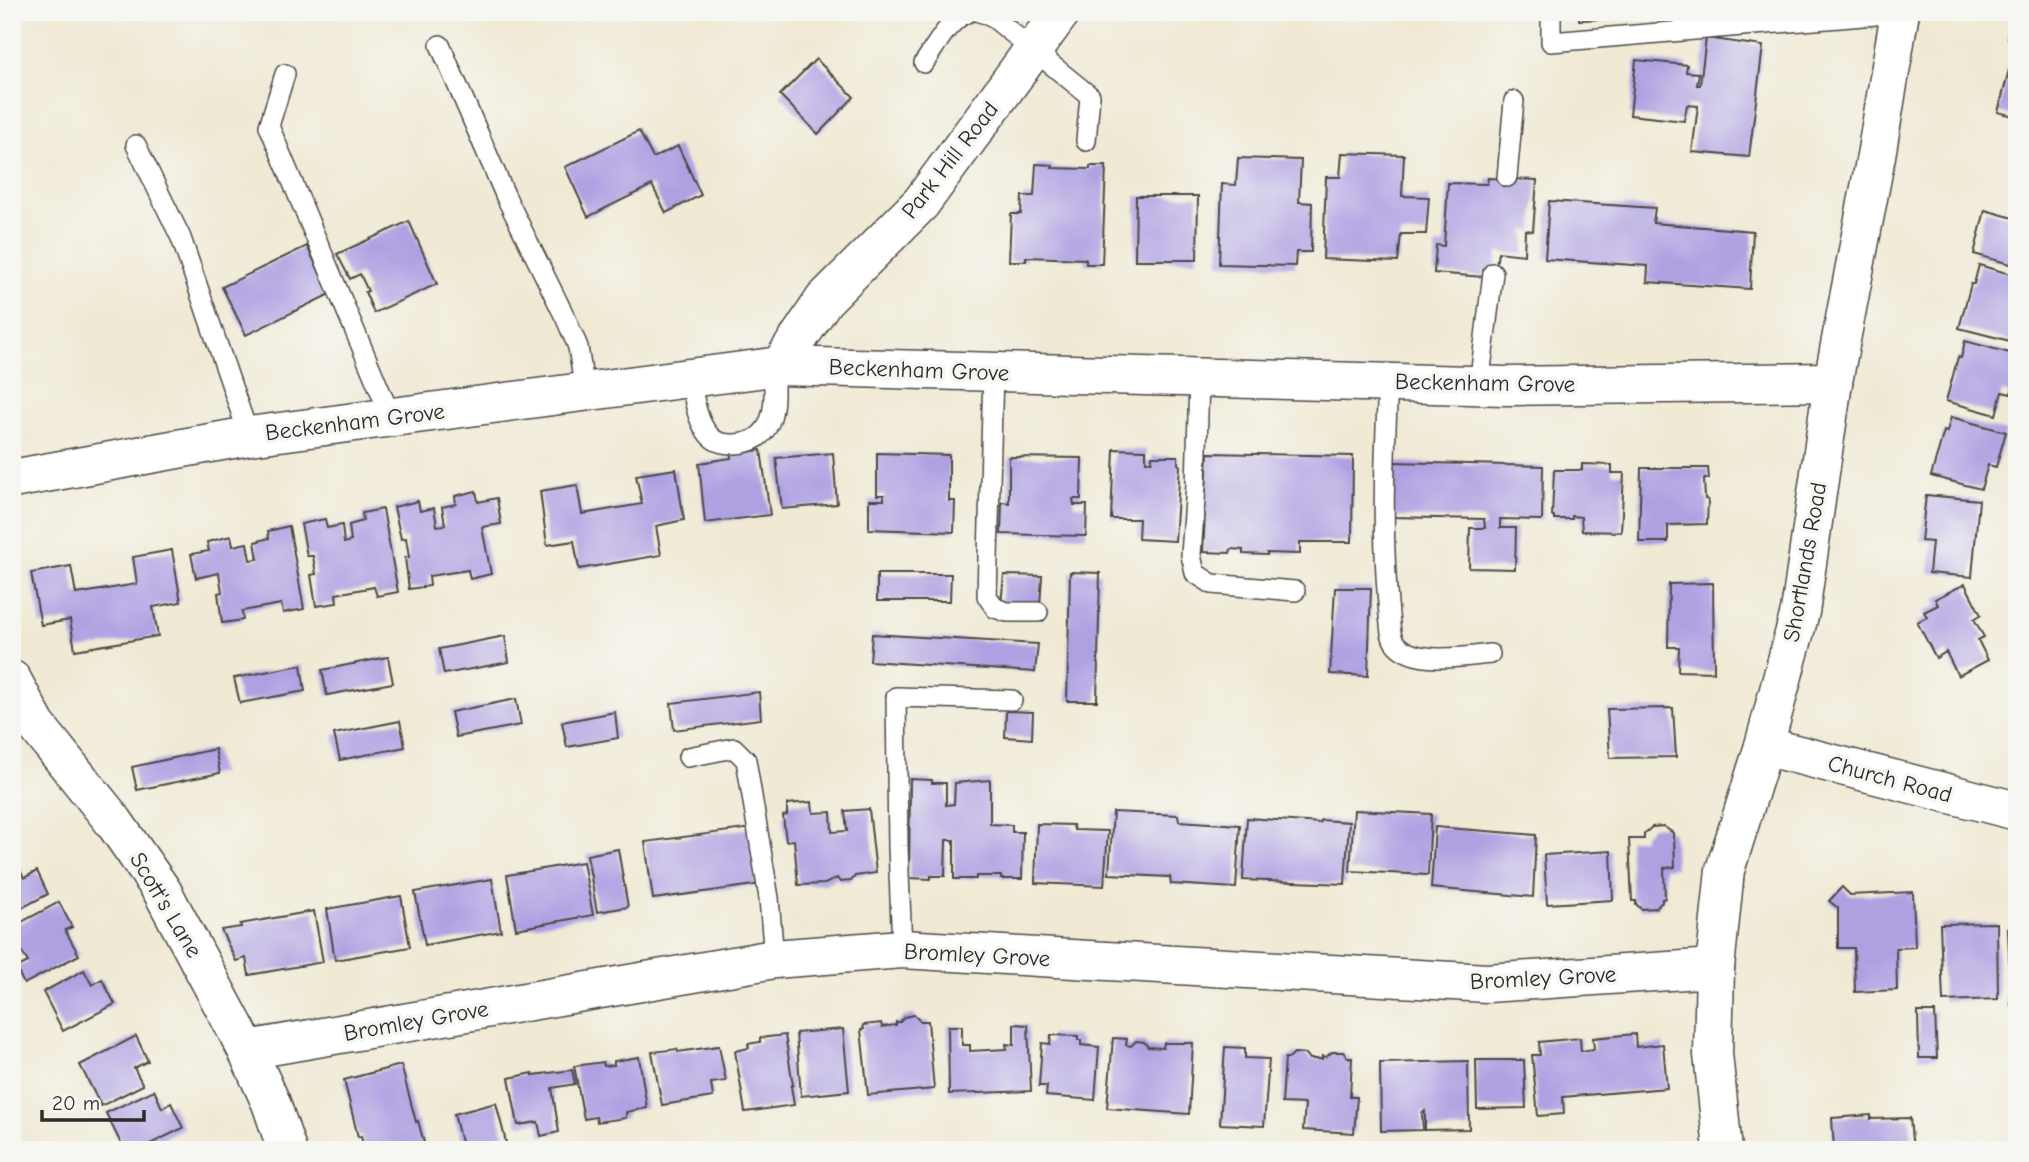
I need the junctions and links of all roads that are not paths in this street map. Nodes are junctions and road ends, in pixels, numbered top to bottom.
1 (969, 12) edge
2 (979, 12) edge
3 (1061, 12) edge
4 (1550, 12) edge
5 (1900, 12) edge
6 (440, 45) dead end
7 (1034, 50) junction
8 (924, 63) dead end
9 (285, 74) dead end
10 (1514, 101) dead end
11 (1086, 141) dead end
12 (136, 145) dead end
13 (1507, 177) dead end
14 (1493, 273) dead end
15 (777, 367) junction
16 (993, 372) junction
17 (690, 378) junction
18 (1199, 378) junction
19 (1388, 382) junction
20 (1833, 382) junction
21 (1479, 385) junction
22 (585, 392) junction
23 (391, 417) junction
24 (249, 436) junction
25 (12, 479) edge
26 (1295, 591) dead end
27 (1038, 612) dead end
28 (1490, 654) dead end
29 (12, 680) edge
30 (1012, 700) dead end
31 (1763, 746) junction
32 (688, 757) dead end
33 (2017, 811) edge
34 (902, 949) junction
35 (774, 959) junction
36 (1715, 968) junction
37 (247, 1050) junction
38 (287, 1150) edge
39 (1723, 1150) edge

1 - 8 lane
2 - 7 lane
3 - 7 street, Park Hill Road
4 - 5 lane
5 - 20 street, Shortlands Road
6 - 22 lane
7 - 11 lane
7 - 15 street, Park Hill Road
9 - 23 lane
10 - 13 lane
12 - 24 lane
14 - 21 lane
15 - 16 street, Beckenham Grove
15 - 17 street, Beckenham Grove
15 - 17 lane
16 - 18 street, Beckenham Grove
16 - 27 lane
17 - 22 street, Beckenham Grove
18 - 19 street, Beckenham Grove
18 - 26 lane
19 - 21 street, Beckenham Grove
19 - 28 lane
20 - 21 street, Beckenham Grove
20 - 31 street, Shortlands Road
22 - 23 street, Beckenham Grove
23 - 24 street, Beckenham Grove
24 - 25 street, Beckenham Grove
29 - 37 street, Scott's Lane
30 - 34 lane
31 - 33 street, Church Road
31 - 36 street, Shortlands Road
32 - 35 lane
34 - 35 street, Bromley Grove
34 - 36 street, Bromley Grove
35 - 37 street, Bromley Grove
36 - 39 street, Shortlands Road
37 - 38 street, Scott's Lane

